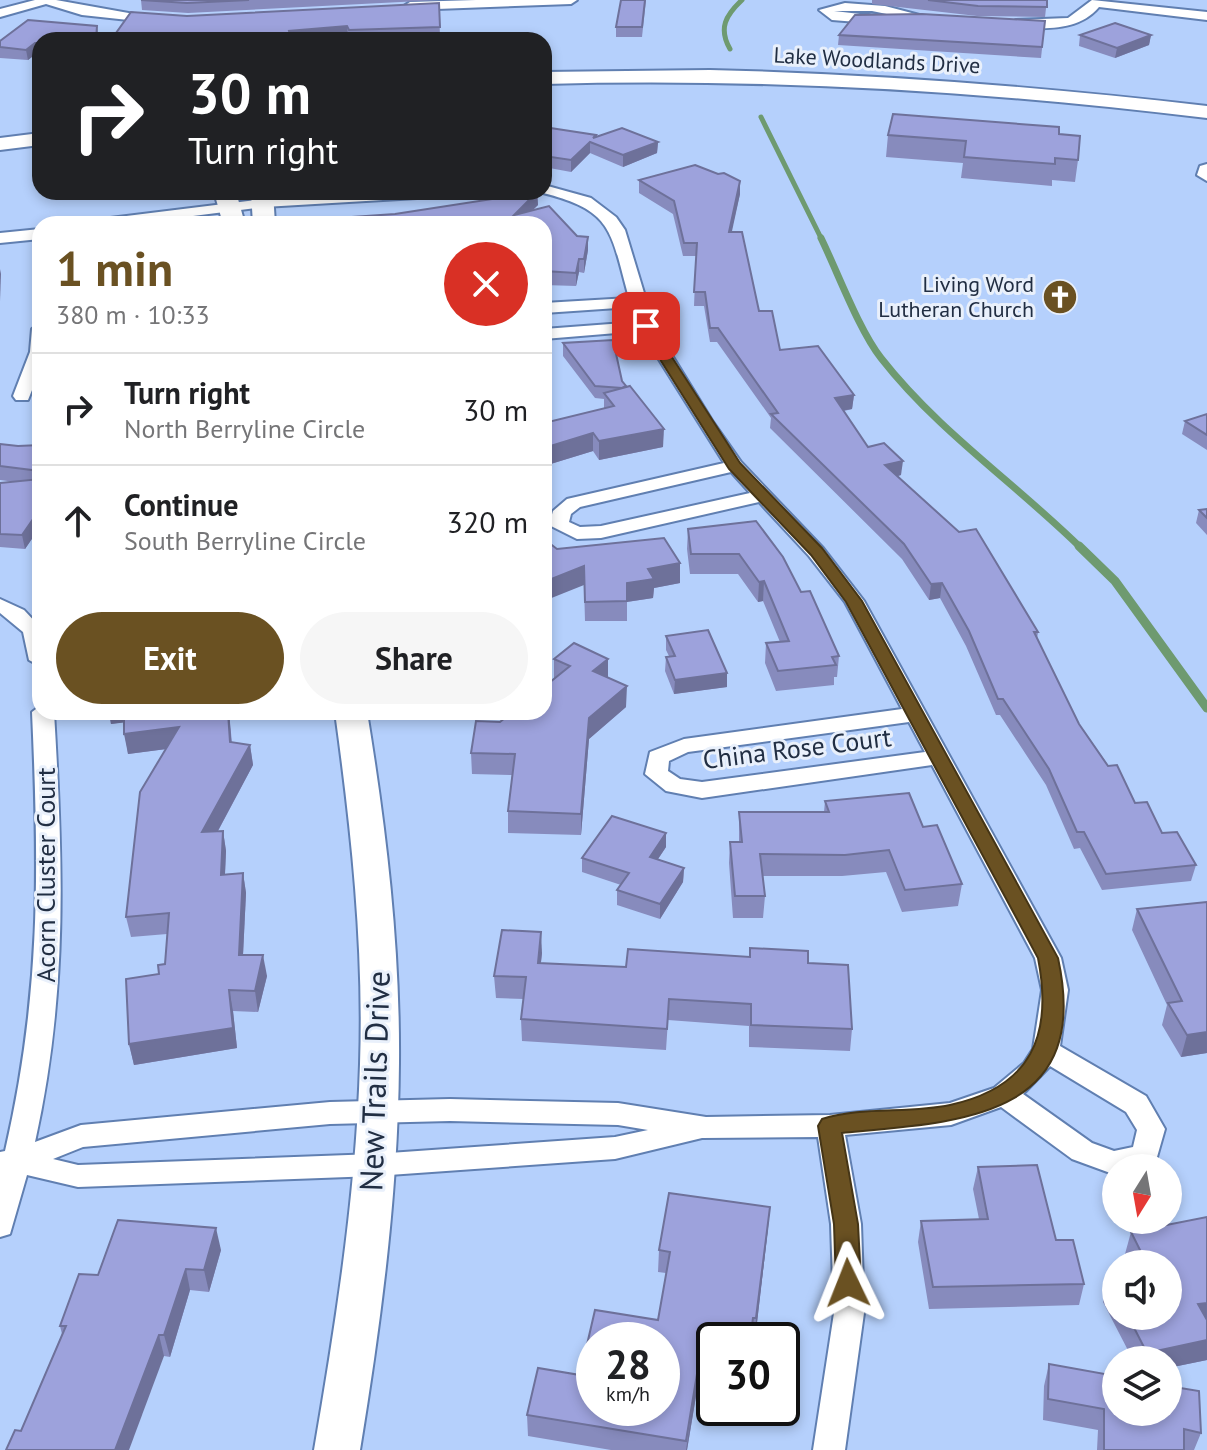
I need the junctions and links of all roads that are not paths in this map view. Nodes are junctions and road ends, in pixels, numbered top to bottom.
1 (48, 0) edge
2 (571, 0) edge
3 (1164, 0) edge
4 (1097, 2) edge
5 (1207, 5) edge
6 (397, 7) edge
7 (0, 13) edge
8 (1207, 16) edge
9 (921, 17) junction
10 (936, 18) edge
11 (172, 20) edge
12 (997, 22) edge
13 (552, 78) edge
14 (552, 96) edge
15 (1207, 112) edge
16 (1207, 128) edge
17 (32, 140) edge
18 (0, 144) edge
19 (552, 191) edge
20 (398, 200) edge
21 (264, 209) edge
22 (230, 211) edge
23 (178, 216) edge
24 (32, 235) edge
25 (0, 238) edge
26 (638, 302) junction
27 (552, 307) edge
28 (646, 326) junction
29 (552, 333) edge
30 (32, 368) edge
31 (22, 396) dead end
32 (735, 466) junction
33 (761, 496) junction
34 (0, 605) edge
35 (32, 632) edge
36 (915, 714) junction
37 (43, 720) edge
38 (352, 720) edge
39 (939, 757) junction
40 (1046, 1051) junction
41 (1004, 1095) junction
42 (378, 1111) junction
43 (830, 1126) junction
44 (706, 1128) junction
45 (9, 1162) edge
46 (375, 1165) junction
47 (0, 1225) edge
48 (337, 1450) edge
49 (829, 1450) edge

1 - 7 street
1 - 11 street
2 - 6 street
3 - 5 street
4 - 8 street
4 - 12 street
9 - 9 street
9 - 10 street
13 - 15 main road, Lake Woodlands Drive
14 - 16 main road, Lake Woodlands Drive
17 - 18 main road
19 - 26 street
20 - 21 street
21 - 22 street
22 - 23 street
24 - 25 street
26 - 27 street
26 - 28 street
28 - 29 street
28 - 32 street
30 - 31 street
32 - 33 street
32 - 33 street
33 - 36 street
34 - 35 street
36 - 39 street
36 - 39 street, China Rose Court
37 - 45 street, Acorn Cluster Court
38 - 42 main road, New Trails Drive
39 - 40 street
40 - 41 street
40 - 41 street
41 - 43 street
42 - 44 street
42 - 45 street
42 - 46 main road, New Trails Drive
43 - 44 street
43 - 49 street
44 - 46 street
45 - 46 street
45 - 47 street, Acorn Cluster Court
46 - 48 main road, New Trails Drive

